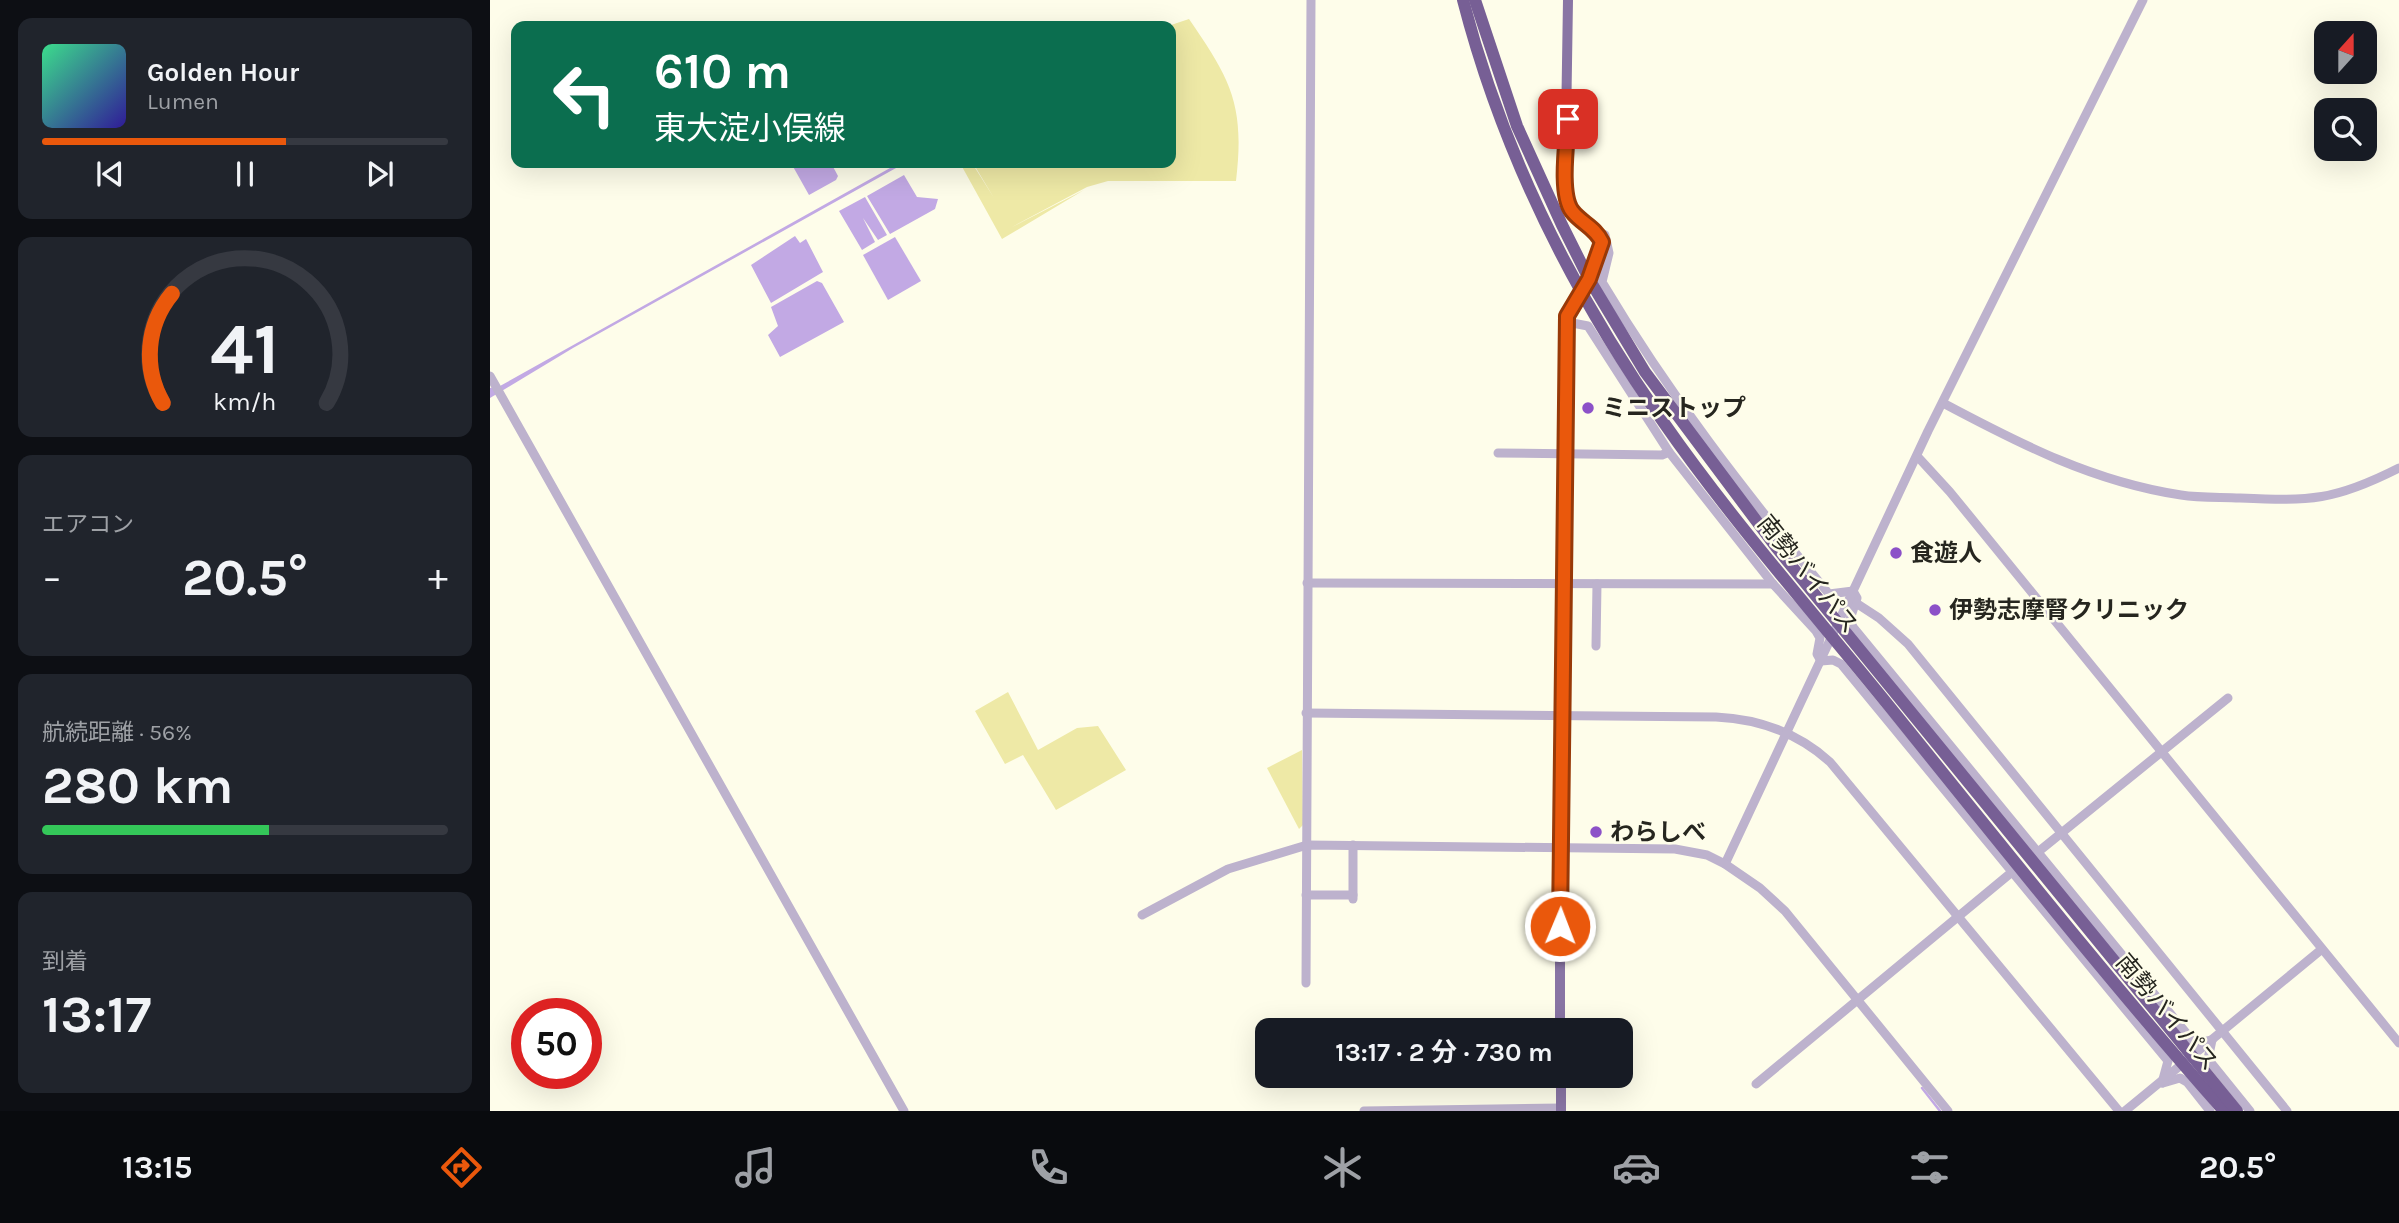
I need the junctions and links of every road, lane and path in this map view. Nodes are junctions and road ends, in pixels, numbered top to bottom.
1 (1311, 0) edge
2 (1463, 0) edge
3 (1475, 0) edge
4 (1568, 0) edge
5 (2143, 0) edge
6 (1598, 232) junction
7 (1589, 279) junction
8 (1582, 294) junction
9 (1567, 322) junction
10 (492, 379) edge
11 (1943, 403) junction
12 (1669, 452) junction
13 (1498, 453) dead end
14 (1566, 453) junction
15 (1917, 456) junction
16 (2399, 468) edge
17 (1307, 583) junction
18 (1563, 584) junction
19 (1597, 584) junction
20 (1773, 584) junction
21 (1853, 591) junction
22 (1856, 603) junction
23 (1838, 623) junction
24 (1832, 636) junction
25 (1596, 646) dead end
26 (1821, 662) junction
27 (2228, 698) dead end
28 (1306, 713) junction
29 (1560, 715) junction
30 (1788, 733) junction
31 (2163, 752) junction
32 (2062, 833) junction
33 (1307, 845) junction
34 (1353, 845) junction
35 (1561, 848) junction
36 (2038, 852) junction
37 (1725, 864) junction
38 (2012, 872) junction
39 (1306, 895) junction
40 (1142, 915) dead end
41 (1959, 916) junction
42 (2322, 948) junction
43 (1306, 983) dead end
44 (1858, 1000) junction
45 (1560, 1018) edge
46 (2222, 1032) junction
47 (2212, 1040) junction
48 (2399, 1042) edge
49 (2193, 1056) junction
50 (2182, 1064) junction
51 (2162, 1083) junction
52 (1756, 1084) dead end
53 (1561, 1088) edge
54 (1380, 1110) edge
55 (1422, 1110) edge
56 (1476, 1110) edge
57 (1561, 1110) edge
58 (904, 1111) edge
59 (1364, 1111) edge
60 (1948, 1111) edge
61 (2119, 1111) edge
62 (2125, 1111) edge
63 (2210, 1111) edge
64 (2224, 1111) edge
65 (2237, 1111) edge
66 (2250, 1111) edge
67 (2287, 1111) edge

1 - 17 street
2 - 8 highway, 南勢バイパス
3 - 7 highway, 南勢バイパス
4 - 6 main road
5 - 11 street
6 - 7 main road
6 - 21 street
7 - 8 main road
7 - 23 highway, 南勢バイパス
8 - 9 main road
8 - 24 highway, 南勢バイパス
9 - 12 street
9 - 14 main road
10 - 58 street
11 - 15 street
11 - 16 street
12 - 14 street
12 - 20 street
13 - 14 street
14 - 18 main road
15 - 21 street
15 - 31 street
17 - 18 street
17 - 28 street
18 - 19 street
18 - 29 main road
19 - 20 street
19 - 25 street
20 - 26 street
21 - 22 street
21 - 23 street
22 - 32 street
22 - 36 street
23 - 24 street
23 - 49 highway, 南勢バイパス
24 - 26 street
24 - 50 highway, 南勢バイパス
26 - 30 street
26 - 38 street
27 - 31 street
28 - 29 street
28 - 33 street
29 - 30 street
29 - 35 main road
30 - 37 street
30 - 41 street
31 - 32 street
31 - 42 street
32 - 36 street
32 - 46 street
33 - 34 street
33 - 39 street
33 - 40 street
34 - 35 street
34 - 39 street
35 - 37 street
35 - 45 main road
36 - 47 street
37 - 44 street
38 - 41 street
38 - 51 street
39 - 43 street
41 - 44 street
41 - 61 street
42 - 46 street
42 - 48 street
44 - 52 street
44 - 60 street
46 - 47 street
46 - 67 street
47 - 49 street
47 - 66 street
49 - 50 street
49 - 65 highway, 南勢バイパス
50 - 51 street
50 - 64 highway, 南勢バイパス
51 - 62 street
51 - 63 street
53 - 57 main road
54 - 55 street
54 - 59 street
55 - 56 street
56 - 57 street

